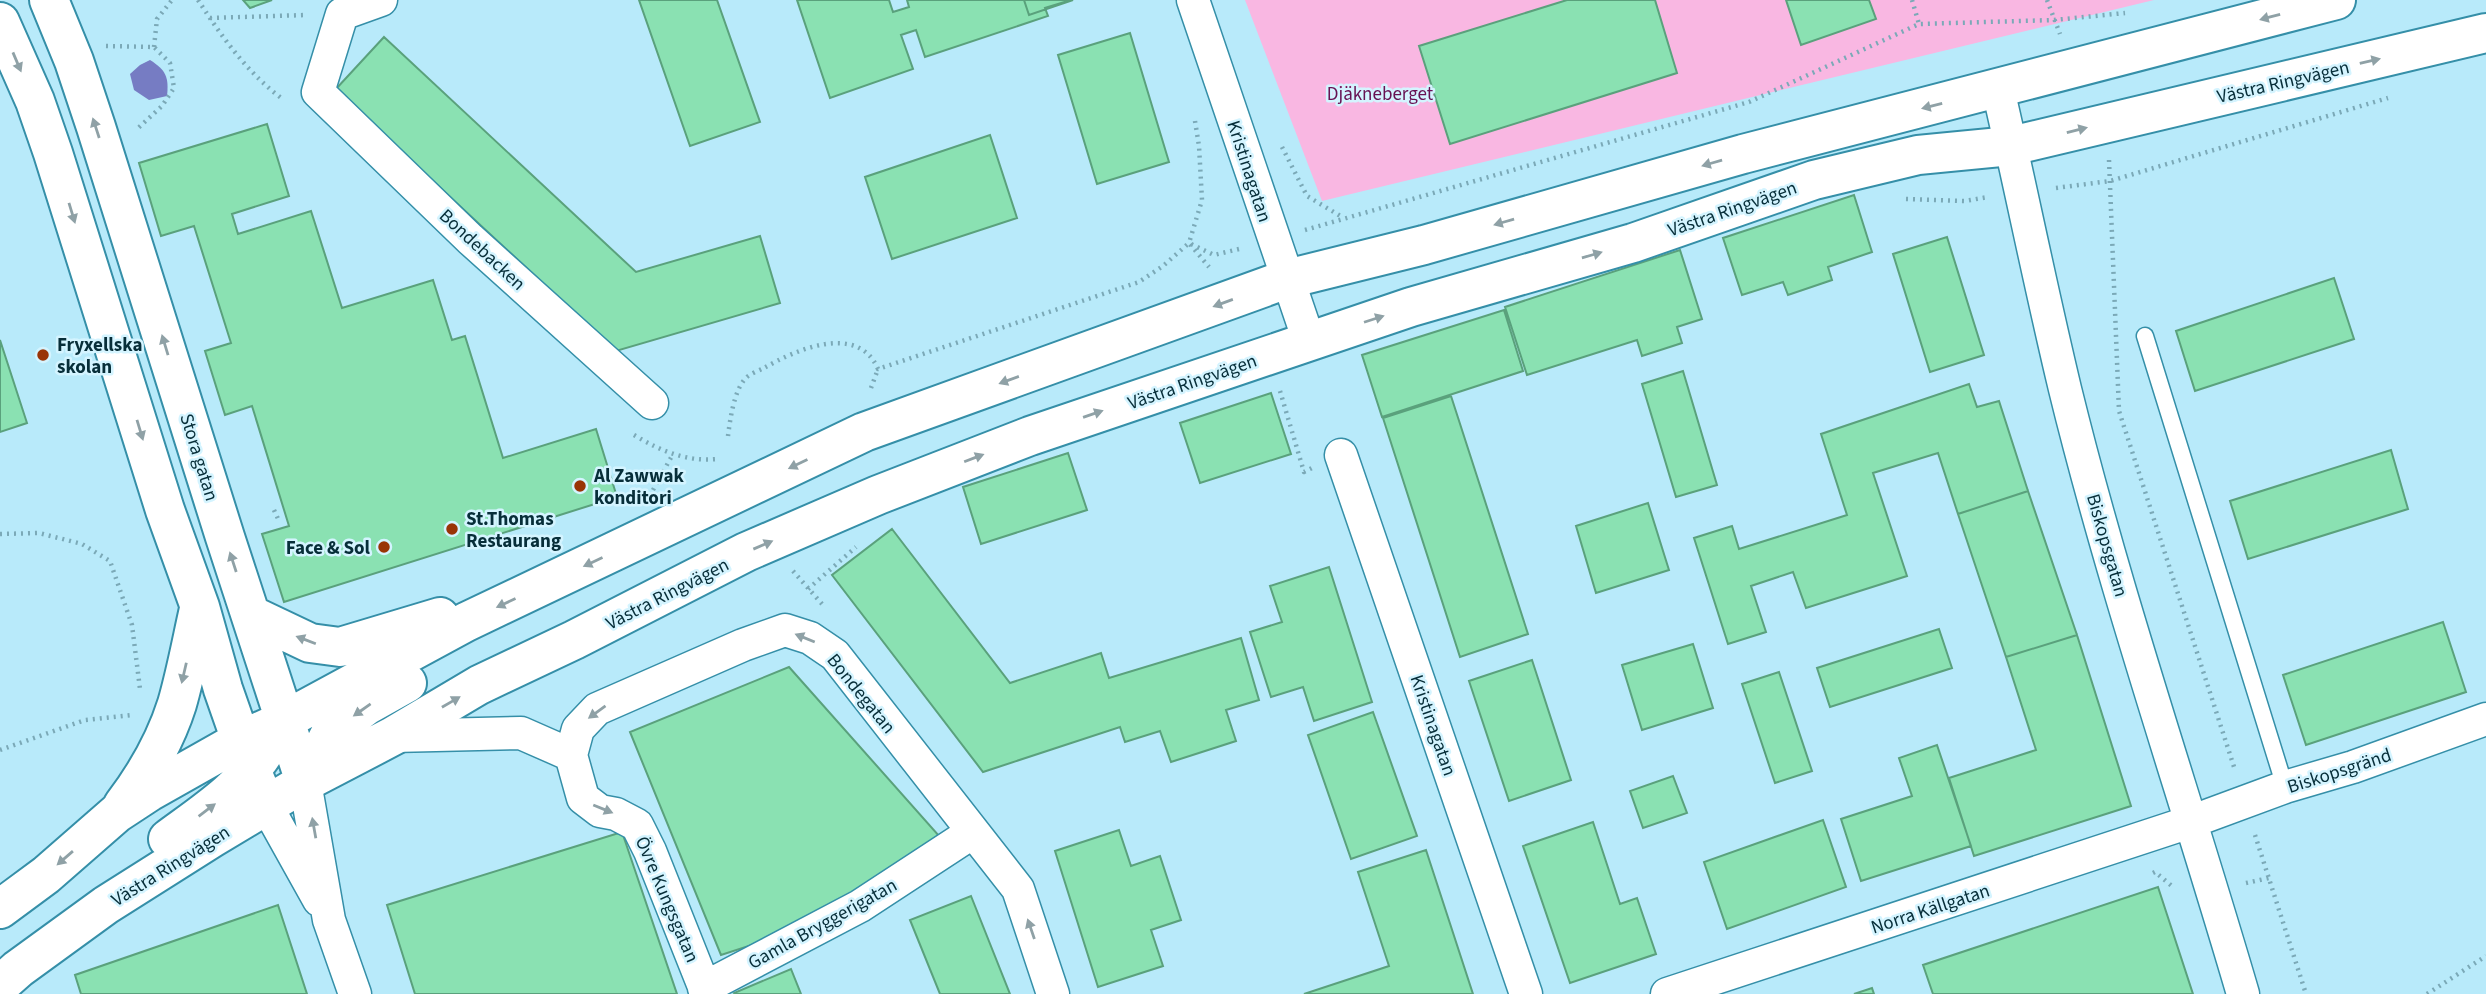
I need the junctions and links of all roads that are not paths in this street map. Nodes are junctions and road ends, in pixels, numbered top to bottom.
1 (49, 0) edge
2 (381, 0) edge
3 (1194, 0) edge
4 (2336, 0) edge
5 (0, 22) edge
6 (2486, 33) edge
7 (1998, 89) junction
8 (2011, 146) junction
9 (1287, 279) junction
10 (2145, 336) dead end
11 (1309, 341) junction
12 (652, 402) dead end
13 (1341, 455) road end
14 (200, 607) junction
15 (251, 615) junction
16 (466, 622) junction
17 (2486, 719) edge
18 (285, 720) junction
19 (393, 736) junction
20 (571, 755) junction
21 (253, 773) junction
22 (305, 782) junction
23 (2285, 787) junction
24 (117, 813) junction
25 (2193, 821) junction
26 (973, 832) junction
27 (0, 909) edge
28 (329, 920) junction
29 (0, 985) edge
30 (705, 991) edge
31 (355, 994) edge
32 (1053, 994) edge
33 (1526, 994) edge
34 (1667, 994) edge
35 (2243, 994) edge

15 -> 1 main road, Stora gatan
2 - 12 street, Bondebacken
3 - 9 street, Kristinagatan
4 -> 7 main road
5 -> 14 main road, Stora gatan
8 -> 6 main road, Västra Ringvägen
7 - 8 street, Biskopsgatan
7 -> 9 main road
11 -> 8 main road, Västra Ringvägen
8 - 25 street, Biskopsgatan
9 - 11 street, Kristinagatan
9 -> 16 main road
10 - 23 lane
19 -> 11 main road, Västra Ringvägen
13 - 33 street, Kristinagatan
14 - 21 main road, Stora gatan
14 -> 24 main road
16 -> 15 main road
15 - 18 main road, Stora gatan
16 - 18 main road
16 -> 22 main road
17 - 23 street, Biskopsgränd
18 - 21 main road
18 - 22 main road, Stora gatan
19 - 20 street
19 - 22 main road, Västra Ringvägen
26 -> 20 street, Bondegatan
20 -> 30 street, Övre Kungsgatan
21 - 22 main road, Västra Ringvägen
21 - 24 main road, Västra Ringvägen
21 - 28 street, Stora gatan
29 -> 21 main road
28 -> 22 street, Stora gatan
23 - 25 street, Biskopsgränd
24 -> 27 main road, Västra Ringvägen
25 - 34 street, Norra Källgatan
25 - 35 street, Biskopsgatan
26 - 30 street, Gamla Bryggerigatan
32 -> 26 street, Bondegatan
28 - 31 street, Stora gatan

